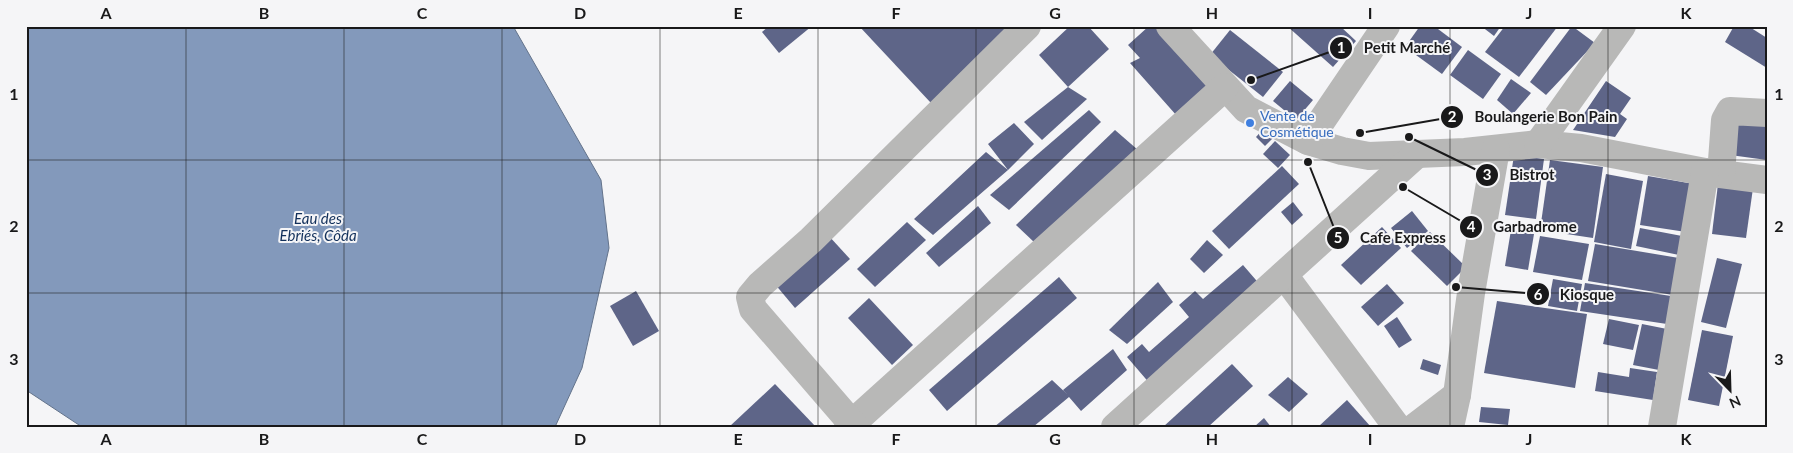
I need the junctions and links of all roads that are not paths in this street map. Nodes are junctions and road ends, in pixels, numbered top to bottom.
1 (1027, 26) edge
2 (1170, 26) edge
3 (1386, 26) edge
4 (1622, 26) edge
5 (1225, 87) junction
6 (1767, 114) edge
7 (1308, 141) junction
8 (1538, 144) junction
9 (1496, 149) junction
10 (1417, 154) junction
11 (1713, 173) junction
12 (1767, 180) edge
13 (1284, 275) junction
14 (1457, 395) junction
15 (851, 426) edge
16 (1115, 427) edge
17 (1397, 427) edge
18 (1415, 427) edge
19 (1450, 427) edge
20 (1662, 427) edge

1 - 15 street
2 - 5 street
3 - 7 street
4 - 8 street
5 - 7 street
5 - 15 street
6 - 11 street
7 - 10 street
8 - 9 street
8 - 11 street
9 - 10 street
9 - 14 street
10 - 13 street
11 - 12 street
11 - 20 street
13 - 16 street
13 - 17 street
14 - 18 street
14 - 19 street

